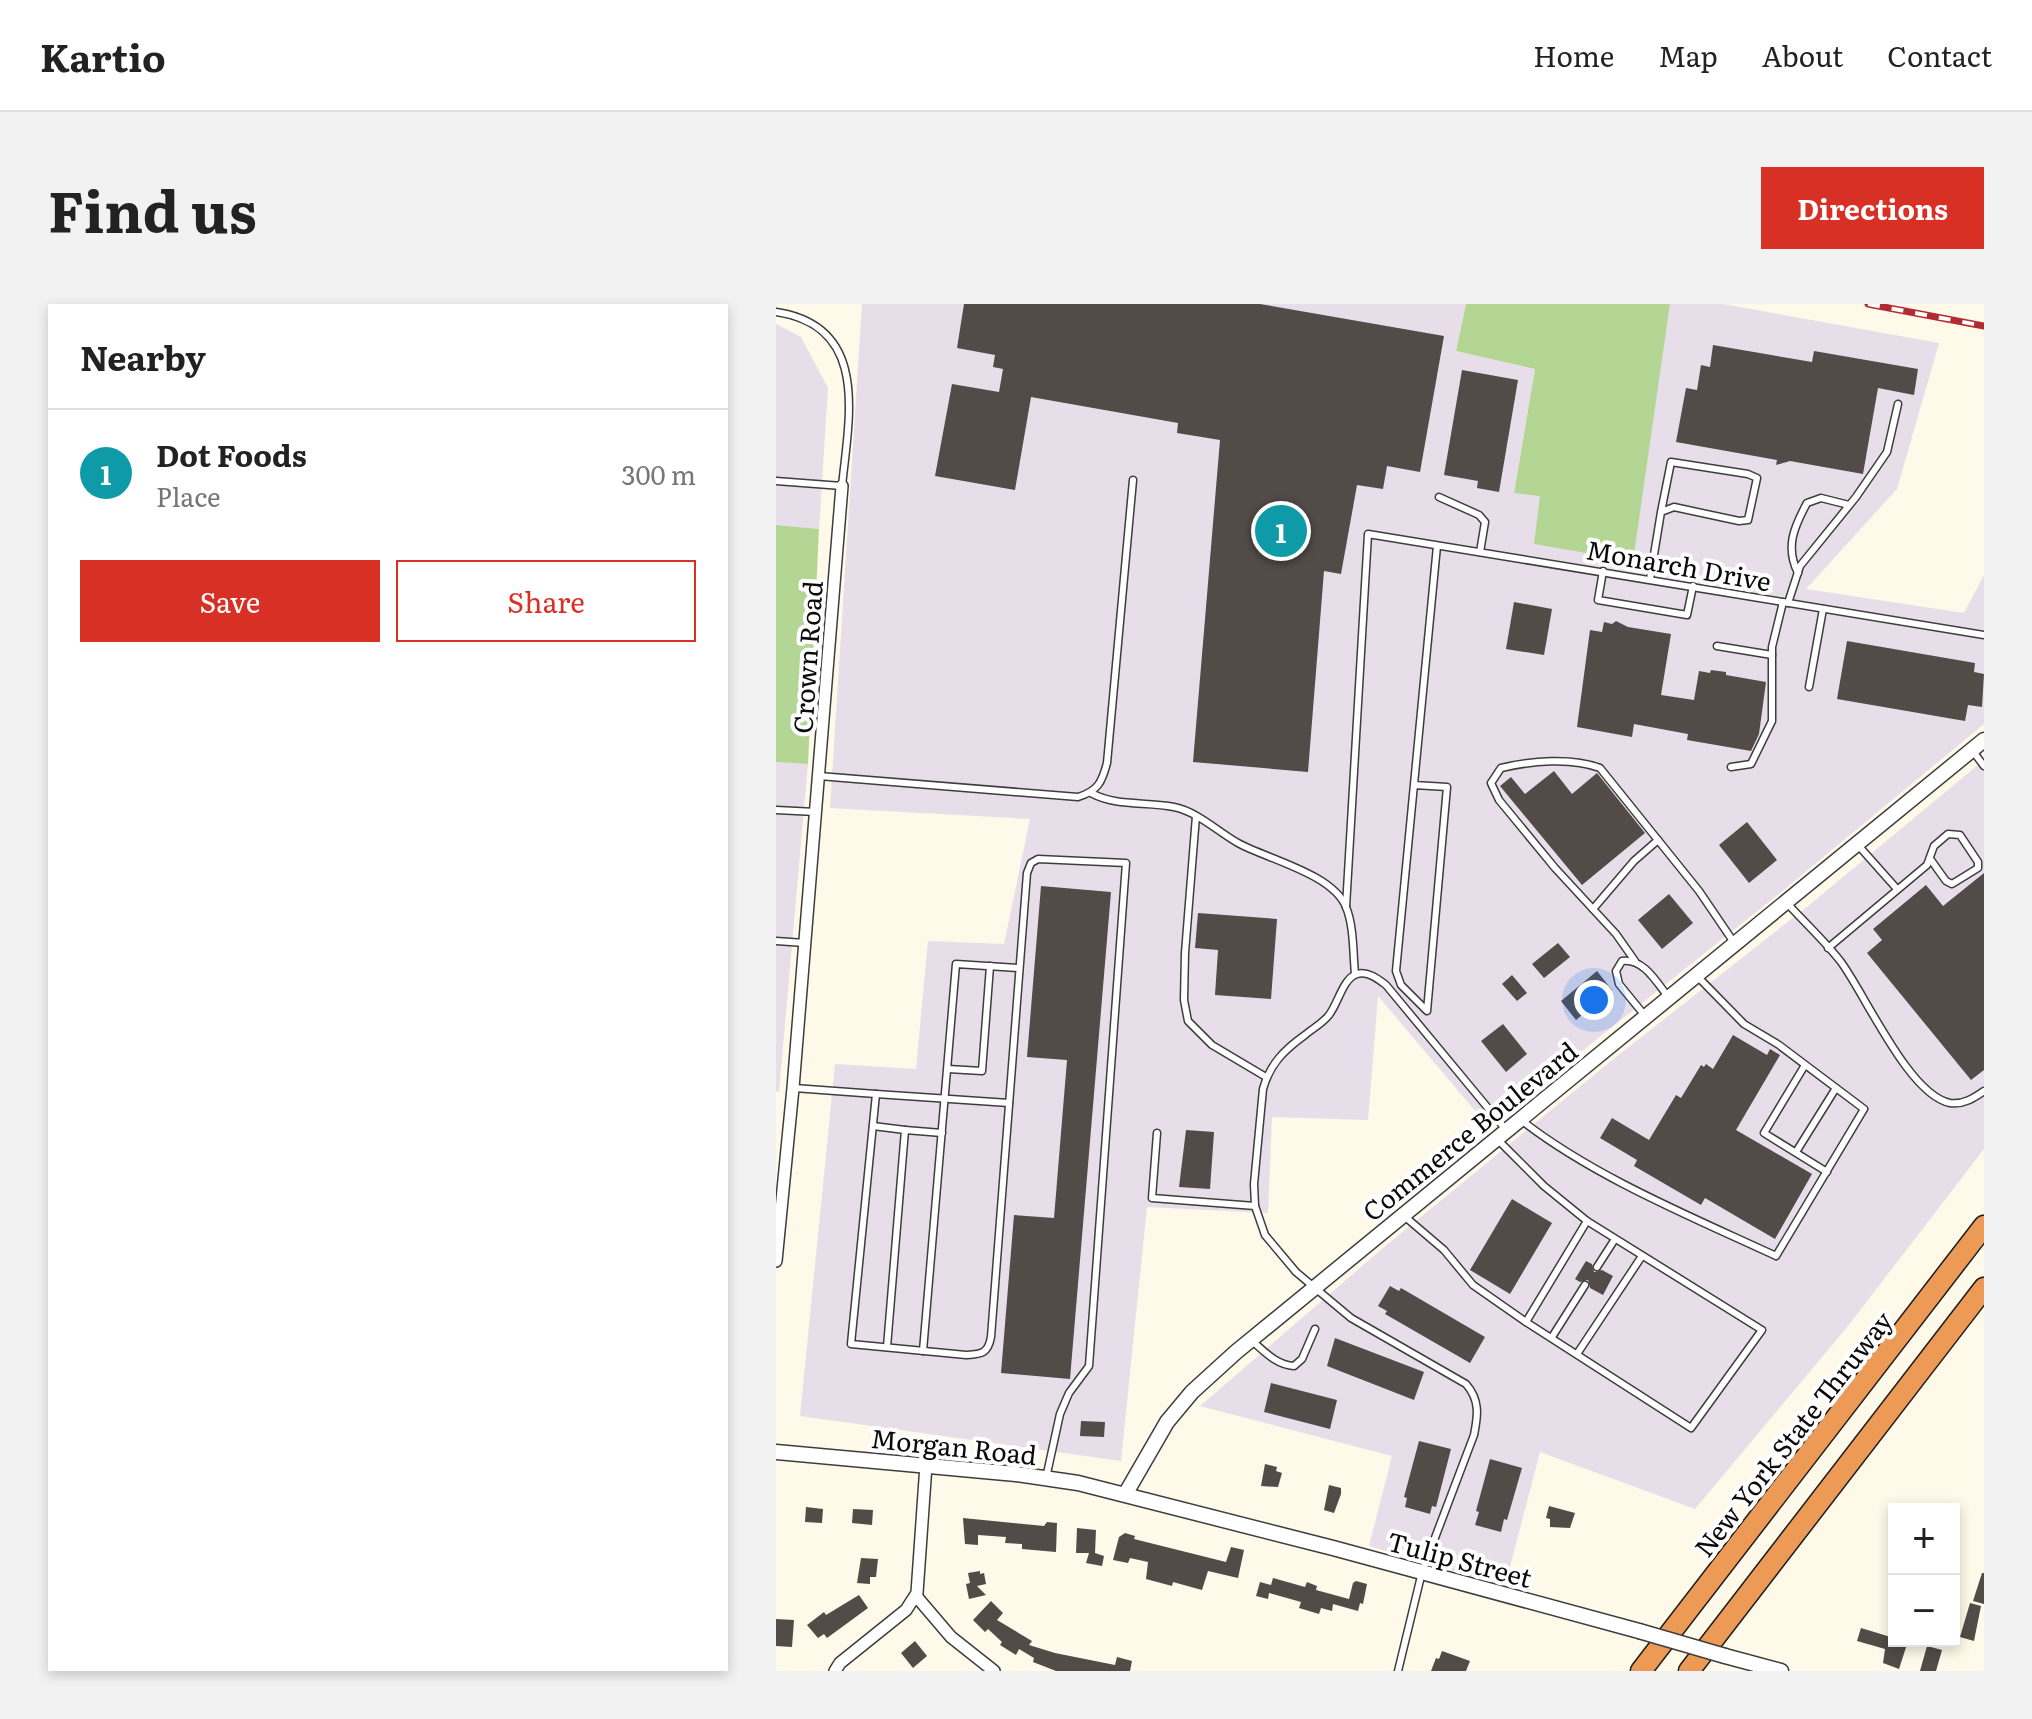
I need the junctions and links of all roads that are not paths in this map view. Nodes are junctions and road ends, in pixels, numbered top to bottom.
1 (776, 312) edge
2 (1898, 404) dead end
3 (1133, 480) dead end
4 (776, 481) edge
5 (842, 486) junction
6 (1439, 497) dead end
7 (1849, 505) junction
8 (1661, 512) junction
9 (1437, 546) junction
10 (1480, 552) junction
11 (1603, 571) junction
12 (1798, 573) junction
13 (1650, 579) junction
14 (1693, 586) junction
15 (1786, 602) junction
16 (1823, 609) junction
17 (1984, 635) edge
18 (1717, 646) dead end
19 (1772, 655) junction
20 (1809, 687) dead end
21 (1984, 740) edge
22 (1972, 750) junction
23 (1984, 766) edge
24 (1731, 767) dead end
25 (819, 776) junction
26 (1414, 785) junction
27 (1091, 793) junction
28 (776, 810) edge
29 (816, 812) junction
30 (1196, 816) junction
31 (1658, 840) junction
32 (1857, 844) junction
33 (1931, 860) junction
34 (1897, 889) junction
35 (1786, 902) junction
36 (1346, 907) junction
37 (1593, 909) junction
38 (776, 941) edge
39 (805, 943) junction
40 (1735, 944) junction
41 (1828, 948) junction
42 (1635, 961) junction
43 (990, 966) junction
44 (1019, 968) junction
45 (1355, 974) junction
46 (1696, 976) junction
47 (1669, 998) junction
48 (1646, 1017) junction
49 (1805, 1065) junction
50 (948, 1069) junction
51 (1266, 1077) junction
52 (793, 1088) junction
53 (1836, 1088) junction
54 (1984, 1091) edge
55 (876, 1094) junction
56 (945, 1099) junction
57 (1009, 1103) junction
58 (1521, 1120) junction
59 (873, 1126) junction
60 (905, 1130) junction
61 (942, 1133) junction
62 (1157, 1133) dead end
63 (1502, 1135) junction
64 (1796, 1152) junction
65 (1827, 1172) junction
66 (1255, 1206) junction
67 (1403, 1215) junction
68 (1587, 1221) junction
69 (1984, 1226) edge
70 (1615, 1239) junction
71 (1642, 1256) junction
72 (776, 1261) edge
73 (1597, 1267) dead end
74 (1585, 1285) dead end
75 (1316, 1286) junction
76 (1984, 1288) edge
77 (1526, 1322) junction
78 (1315, 1329) dead end
79 (1552, 1337) junction
80 (1251, 1340) junction
81 (887, 1347) junction
82 (923, 1351) junction
83 (1577, 1354) junction
84 (776, 1452) edge
85 (926, 1465) junction
86 (1046, 1478) junction
87 (1126, 1493) junction
88 (1422, 1572) junction
89 (916, 1596) junction
90 (835, 1671) edge
91 (994, 1671) edge
92 (1398, 1671) edge
93 (1641, 1671) edge
94 (1689, 1671) edge
95 (1781, 1671) edge

1 - 5 lane
2 - 7 lane
3 - 27 lane
4 - 5 lane
5 - 25 street, Crown Road
6 - 10 lane
7 - 12 lane
7 - 12 lane
8 - 8 lane
8 - 13 lane
9 - 10 lane, Monarch Drive
9 - 26 lane
9 - 36 lane, Monarch Drive
10 - 11 lane, Monarch Drive
11 - 13 lane, Monarch Drive
11 - 14 lane
12 - 15 lane
13 - 14 lane, Monarch Drive
14 - 15 lane, Monarch Drive
15 - 16 lane, Monarch Drive
15 - 19 lane
16 - 17 lane, Monarch Drive
16 - 20 lane
18 - 19 lane
19 - 24 lane
21 - 22 street, Commerce Boulevard
22 - 23 lane
22 - 32 street, Commerce Boulevard
25 - 27 lane
25 - 29 street, Crown Road
26 - 26 lane
27 - 30 lane
28 - 29 lane
29 - 39 street, Crown Road
30 - 36 lane
30 - 51 lane
31 - 37 lane
31 - 37 lane
31 - 40 lane
32 - 34 lane
32 - 35 street, Commerce Boulevard
33 - 33 lane
33 - 34 lane
34 - 41 lane
35 - 40 street, Commerce Boulevard
35 - 41 lane
36 - 45 lane
37 - 42 lane
38 - 39 lane
39 - 52 street, Crown Road
40 - 46 street, Commerce Boulevard
41 - 54 lane
42 - 47 lane
42 - 48 lane
43 - 44 lane
43 - 50 lane
43 - 50 lane
44 - 57 lane
44 - 86 lane
45 - 51 lane
45 - 63 lane
46 - 47 street, Commerce Boulevard
46 - 49 lane
47 - 48 street, Commerce Boulevard
48 - 58 street, Commerce Boulevard
49 - 53 lane
49 - 64 lane
50 - 56 lane
51 - 66 lane
52 - 55 lane
52 - 72 street, Crown Road
53 - 64 lane
53 - 65 lane
55 - 56 lane
55 - 59 lane
56 - 57 lane
56 - 61 lane
57 - 82 lane
58 - 63 street, Commerce Boulevard
58 - 65 lane
59 - 60 lane
59 - 81 lane
60 - 61 lane
60 - 81 lane
61 - 82 lane
62 - 66 lane
63 - 67 street, Commerce Boulevard
63 - 68 lane
64 - 65 lane
66 - 75 lane
67 - 75 street, Commerce Boulevard
67 - 77 lane
68 - 70 lane
68 - 77 lane
69 - 93 highway, New York State Thruway
70 - 71 lane
70 - 73 lane
71 - 83 lane
71 - 83 lane
74 - 79 lane
75 - 80 street, Commerce Boulevard
75 - 88 lane
76 - 94 highway
77 - 79 lane
78 - 80 lane
79 - 83 lane
80 - 87 street, Commerce Boulevard
81 - 82 lane
84 - 85 street, Morgan Road
85 - 86 street, Morgan Road
85 - 89 street
86 - 87 street, Morgan Road
87 - 88 street, Tulip Street
88 - 92 lane
88 - 95 street, Tulip Street, bridge
89 - 90 street
89 - 91 street

